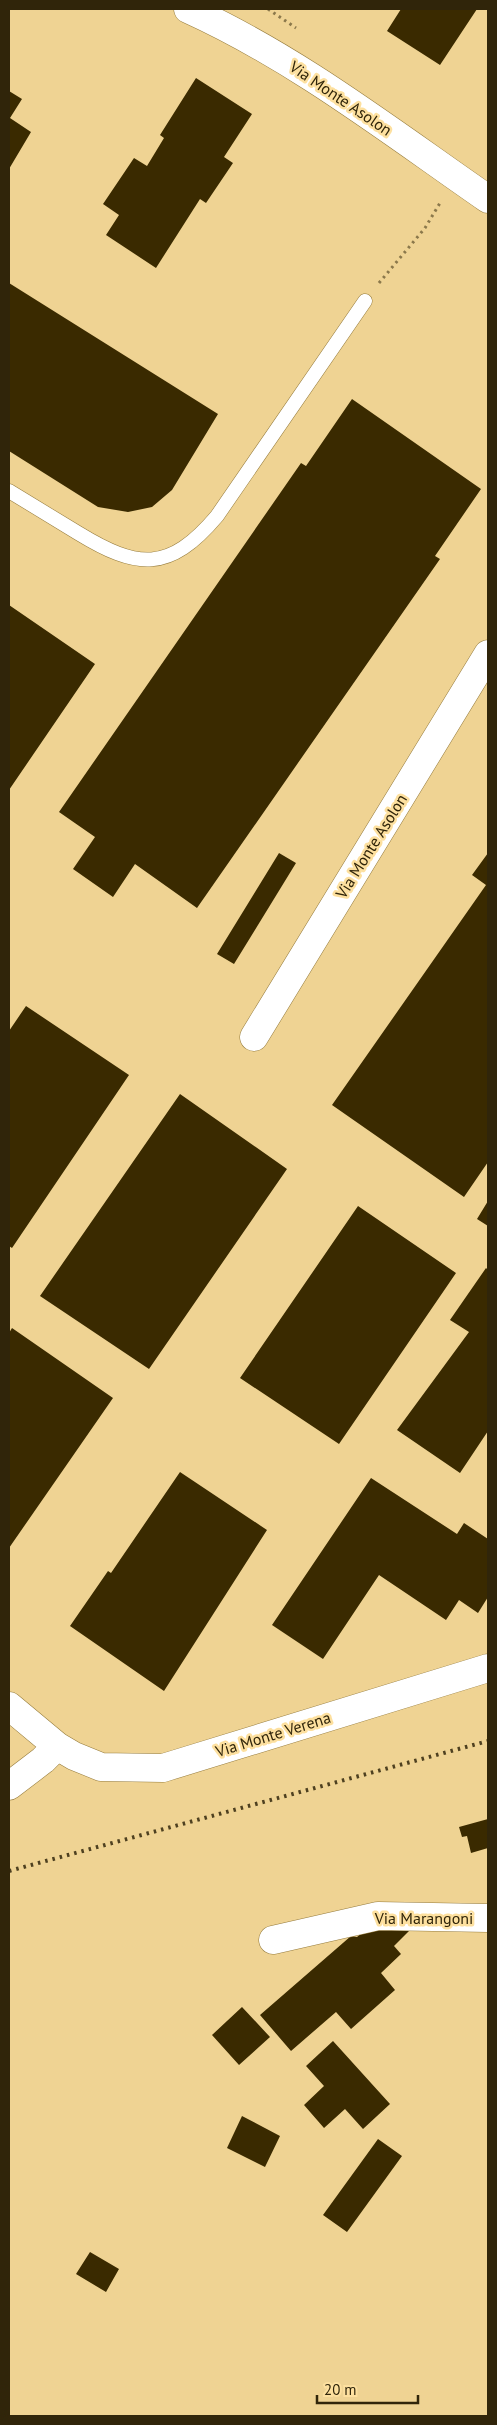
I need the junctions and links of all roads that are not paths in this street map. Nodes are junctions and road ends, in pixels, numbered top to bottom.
1 (188, 9) edge
2 (488, 199) edge
3 (365, 301) road end
4 (9, 491) edge
5 (488, 654) edge
6 (254, 1037) dead end
7 (488, 1668) edge
8 (9, 1706) edge
9 (57, 1746) junction
10 (9, 1786) edge
11 (488, 1918) edge
12 (273, 1940) dead end

1 - 2 street, Via Monte Asolon
3 - 4 lane
5 - 6 street, Via Monte Asolon
7 - 9 street, Via Monte Verena
8 - 9 street, Via Monte Verena
9 - 10 street
11 - 12 street, Via Marangoni

